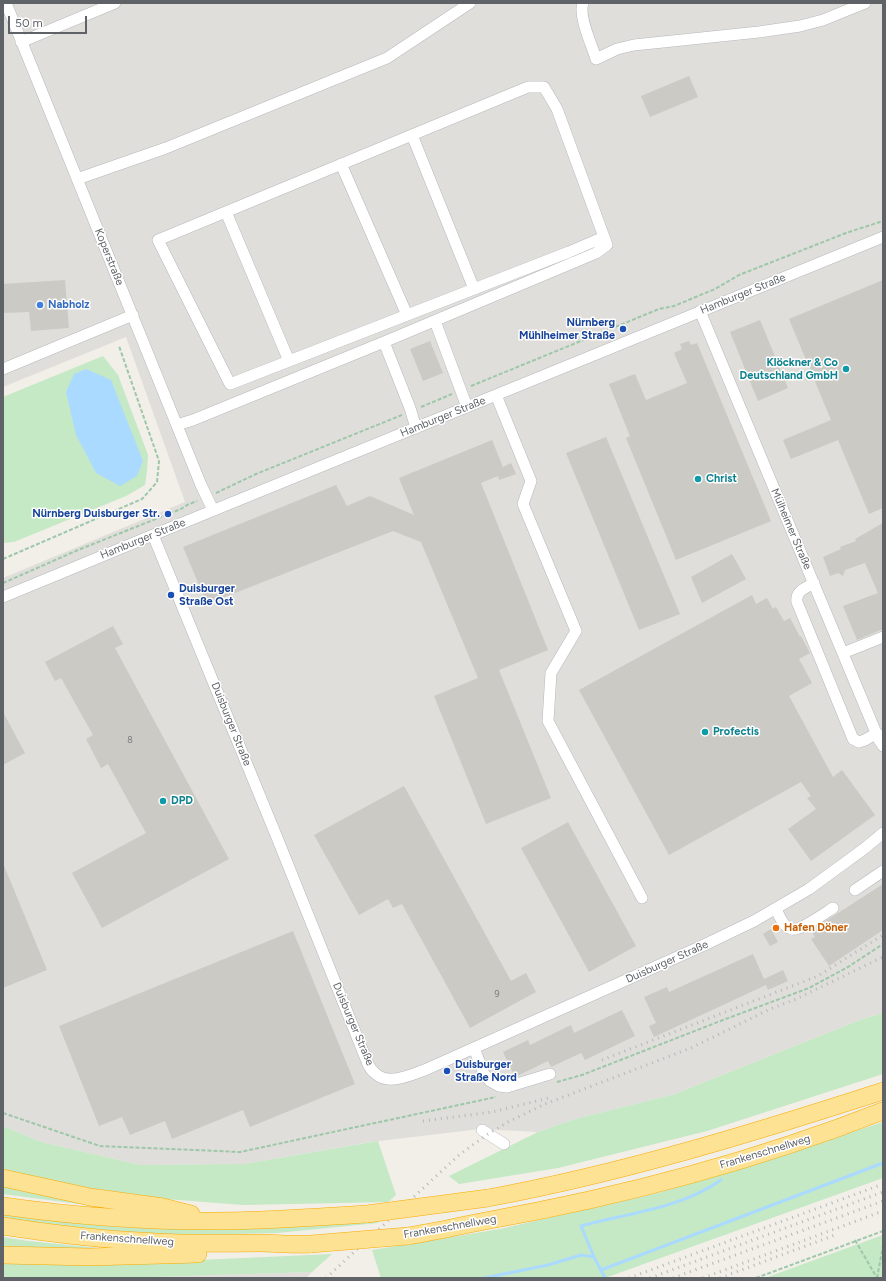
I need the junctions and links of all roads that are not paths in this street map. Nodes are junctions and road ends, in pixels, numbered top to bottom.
1 (6, 3) edge
2 (115, 3) edge
3 (470, 3) edge
4 (583, 3) edge
5 (865, 3) edge
6 (22, 42) junction
7 (412, 135) junction
8 (341, 164) junction
9 (77, 179) junction
10 (226, 212) junction
11 (604, 237) junction
12 (883, 237) edge
13 (474, 289) junction
14 (700, 311) junction
15 (133, 315) junction
16 (407, 315) junction
17 (435, 321) junction
18 (384, 342) junction
19 (289, 361) junction
20 (3, 369) edge
21 (496, 395) junction
22 (467, 407) junction
23 (177, 425) junction
24 (416, 428) junction
25 (213, 510) junction
26 (153, 535) junction
27 (814, 583) junction
28 (3, 597) edge
29 (883, 637) edge
30 (843, 653) junction
31 (877, 734) junction
32 (883, 746) edge
33 (883, 833) edge
34 (883, 871) edge
35 (855, 890) dead end
36 (642, 898) dead end
37 (833, 908) dead end
38 (776, 909) junction
39 (474, 1048) junction
40 (552, 1079) road end
41 (883, 1091) edge
42 (883, 1111) edge
43 (482, 1130) dead end
44 (504, 1144) dead end
45 (3, 1178) edge
46 (3, 1206) edge
47 (216, 1221) junction
48 (3, 1226) edge
49 (292, 1245) junction
50 (3, 1255) edge

1 - 6 street, Koperstraße
2 - 6 street
3 - 9 street
4 - 5 street
6 - 9 street, Koperstraße
7 - 8 street
7 - 11 street
7 - 13 street
8 - 10 street
8 - 16 street
9 - 15 street, Koperstraße
10 - 19 street
10 - 19 street
11 - 13 street
11 - 17 street
12 - 14 street, Hamburger Straße
13 - 16 street
14 - 21 street, Hamburger Straße
14 - 27 street, Mülheimer Straße
15 - 20 street
15 - 23 street, Koperstraße
16 - 19 street
17 - 18 street
17 - 22 street
18 - 23 street
18 - 24 street
21 - 22 street, Hamburger Straße
21 - 36 street
22 - 24 street, Hamburger Straße
23 - 25 street, Koperstraße
24 - 25 street, Hamburger Straße
25 - 26 street, Hamburger Straße
26 - 28 street, Hamburger Straße
26 - 39 street, Duisburger Straße
27 - 30 street, Mülheimer Straße
27 - 31 street
29 - 30 street
30 - 31 street, Mülheimer Straße
31 - 32 street, Mülheimer Straße
33 - 38 street, Duisburger Straße
34 - 35 street
37 - 38 street
38 - 39 street, Duisburger Straße
39 - 40 street
41 - 47 highway, Frankenschnellweg, bridge
42 - 49 highway, Frankenschnellweg, bridge
43 - 44 street
45 - 47 highway
46 - 47 highway, Frankenschnellweg
48 - 49 highway, Frankenschnellweg
49 - 50 highway

